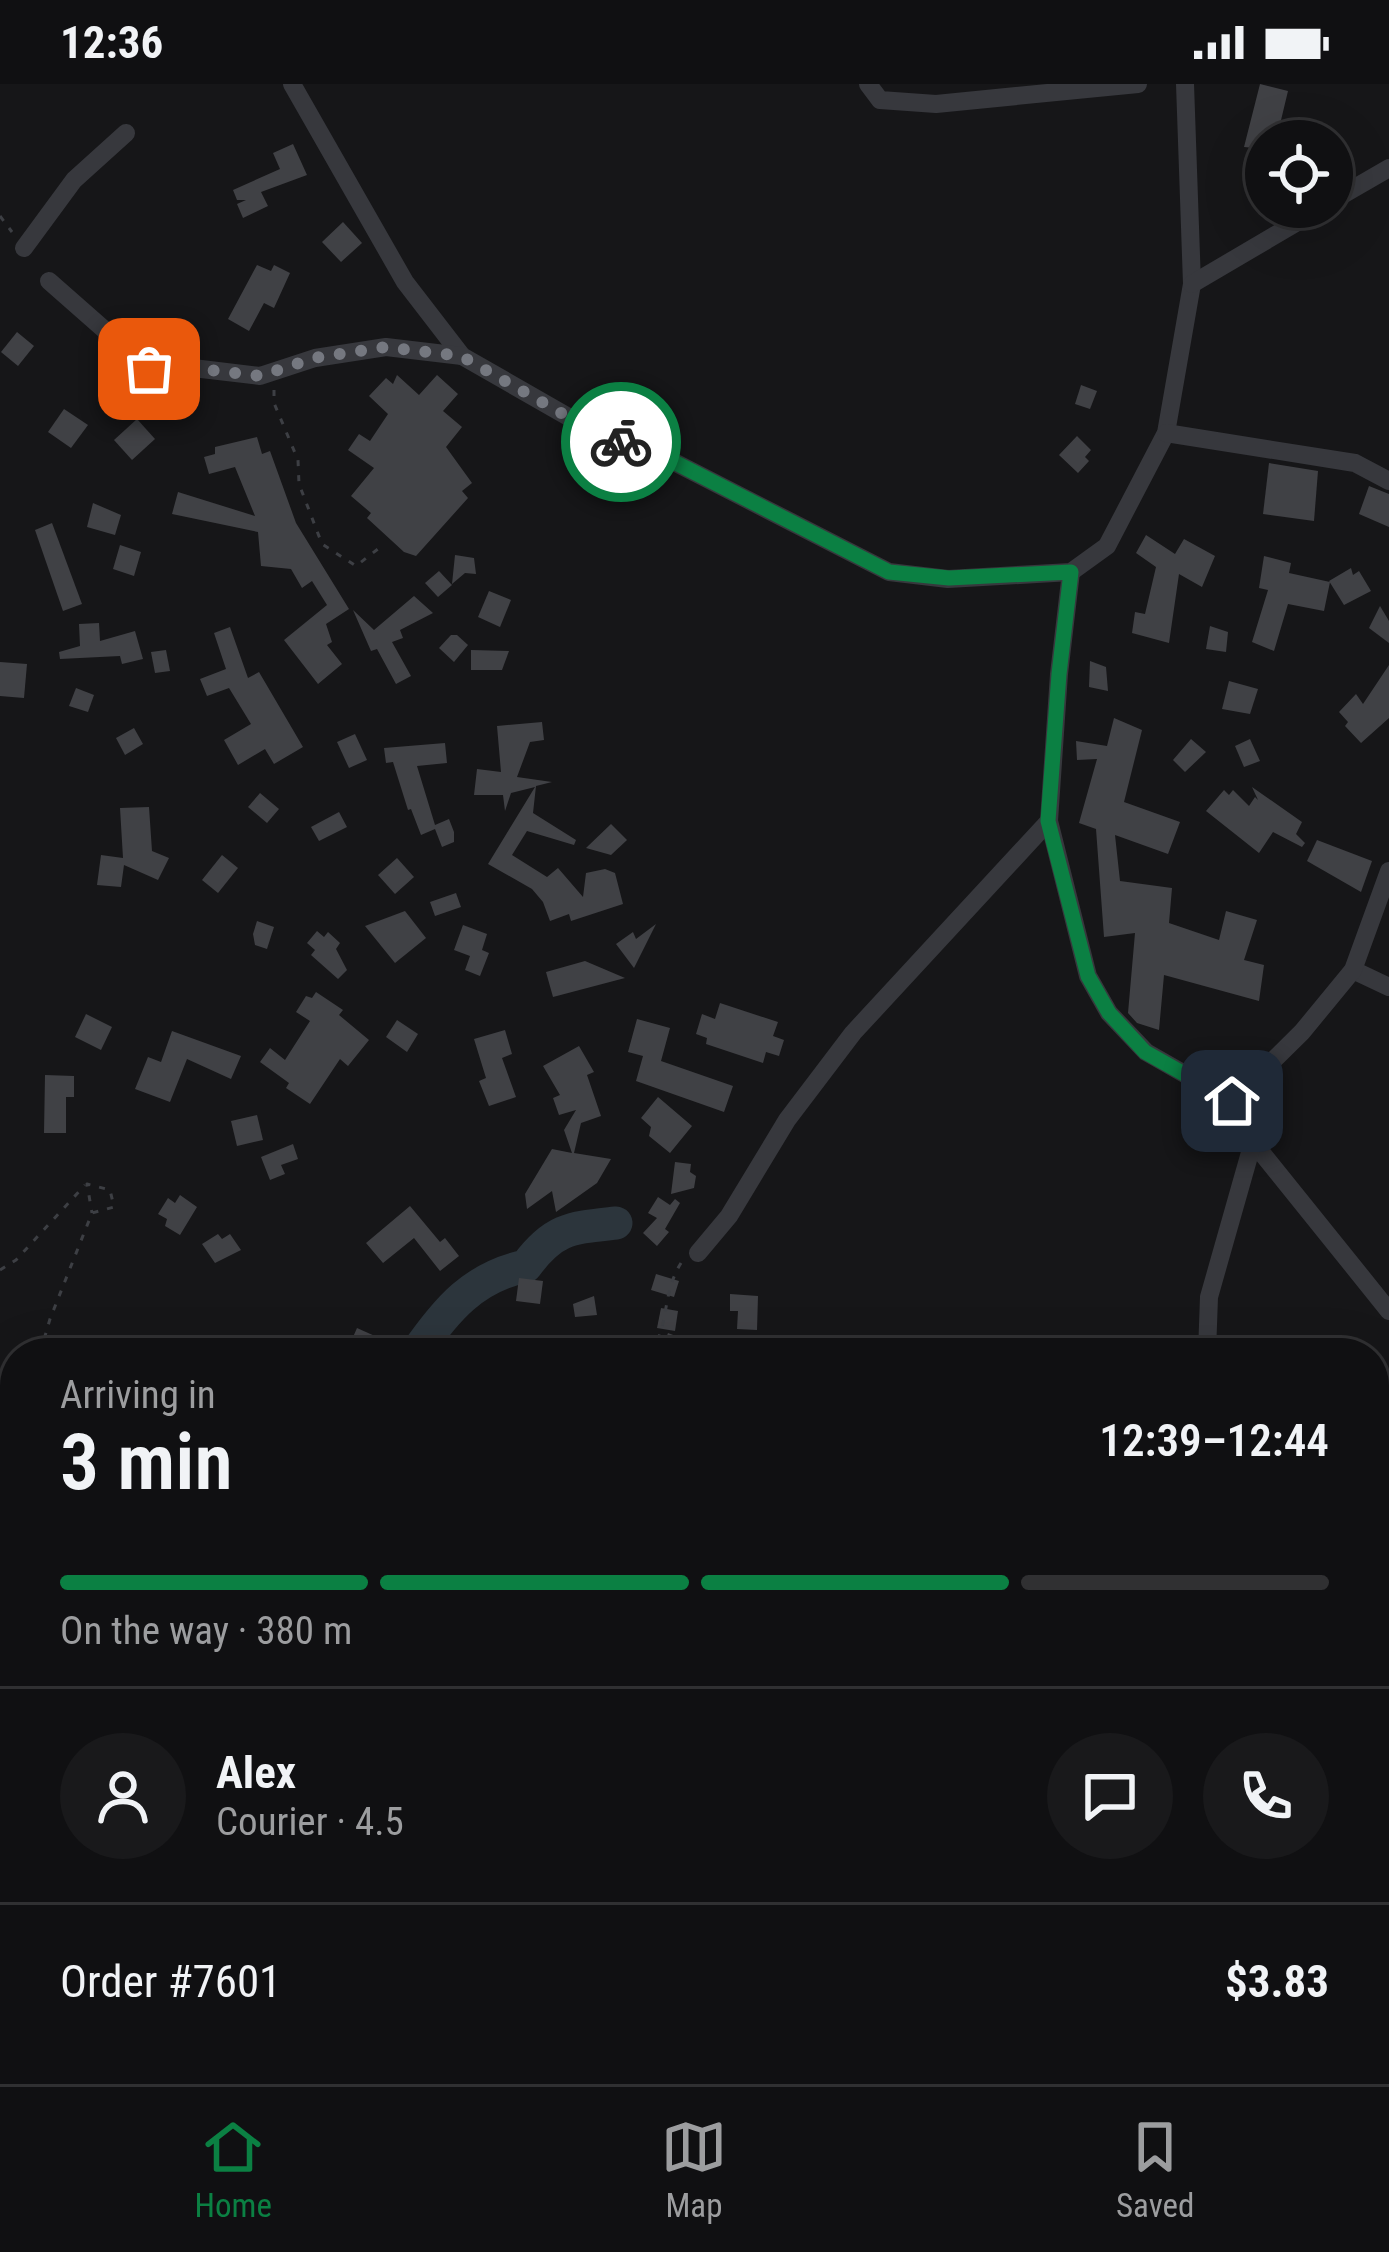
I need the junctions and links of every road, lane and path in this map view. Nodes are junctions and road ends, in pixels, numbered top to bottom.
1 (292, 84) edge
2 (868, 84) edge
3 (1138, 84) edge
4 (1185, 84) edge
5 (126, 133) dead end
6 (1389, 168) edge
7 (1353, 189) edge
8 (1287, 228) edge
9 (24, 248) dead end
10 (50, 281) dead end
11 (1192, 284) junction
12 (461, 356) junction
13 (275, 371) junction
14 (1166, 434) junction
15 (1389, 481) edge
16 (383, 544) dead end
17 (1071, 572) junction
18 (1048, 821) junction
19 (1389, 871) edge
20 (1353, 970) junction
21 (1389, 987) edge
22 (1232, 1101) junction
23 (1253, 1142) junction
24 (87, 1184) junction
25 (92, 1213) junction
26 (698, 1253) joint
27 (0, 1270) edge
28 (1389, 1311) edge
29 (46, 1338) edge
30 (661, 1338) edge
31 (1208, 1338) edge

1 - 12 street
2 - 3 street
4 - 11 street
5 - 9 street
6 - 7 street
8 - 11 street
10 - 13 street
11 - 14 street
12 - 13 street
12 - 17 street
13 - 16 path
14 - 15 street
14 - 17 street
17 - 18 street
18 - 22 street
18 - 26 street
19 - 20 street
20 - 21 street
20 - 22 street
22 - 23 street
23 - 28 street
23 - 31 street
24 - 25 path
24 - 25 path
24 - 27 path
25 - 29 path
26 - 30 path

